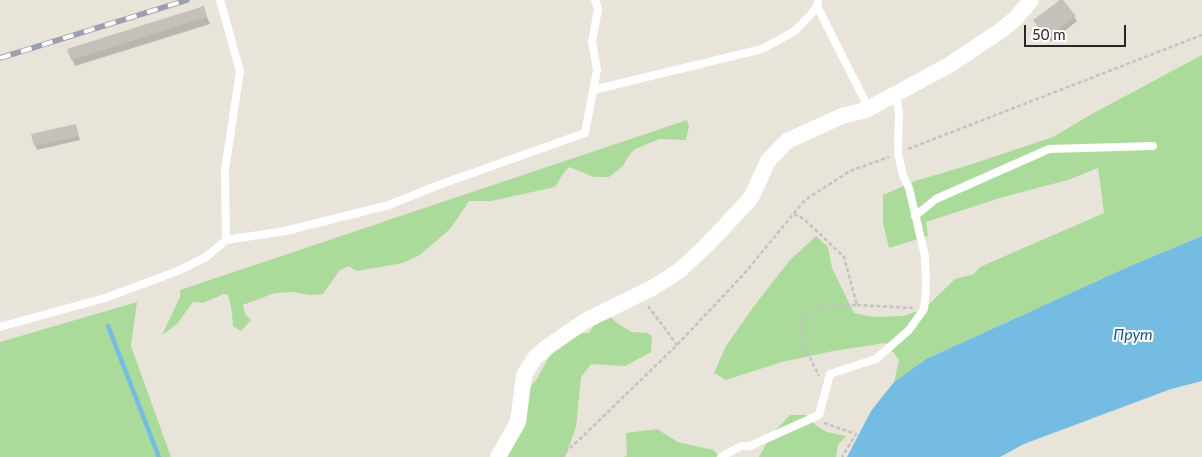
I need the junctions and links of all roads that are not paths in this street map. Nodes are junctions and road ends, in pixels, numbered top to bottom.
1 (220, 0) edge
2 (595, 0) edge
3 (1031, 0) edge
4 (817, 3) edge
5 (593, 90) junction
6 (896, 95) junction
7 (869, 109) junction
8 (1153, 146) dead end
9 (915, 216) junction
10 (226, 240) junction
11 (0, 327) edge
12 (498, 457) edge
13 (721, 457) edge

1 - 10 lane
2 - 5 lane
3 - 6 street
4 - 5 lane
4 - 7 lane
5 - 10 lane
6 - 7 street
6 - 9 lane
7 - 12 street
8 - 9 lane
9 - 13 lane
10 - 11 lane

